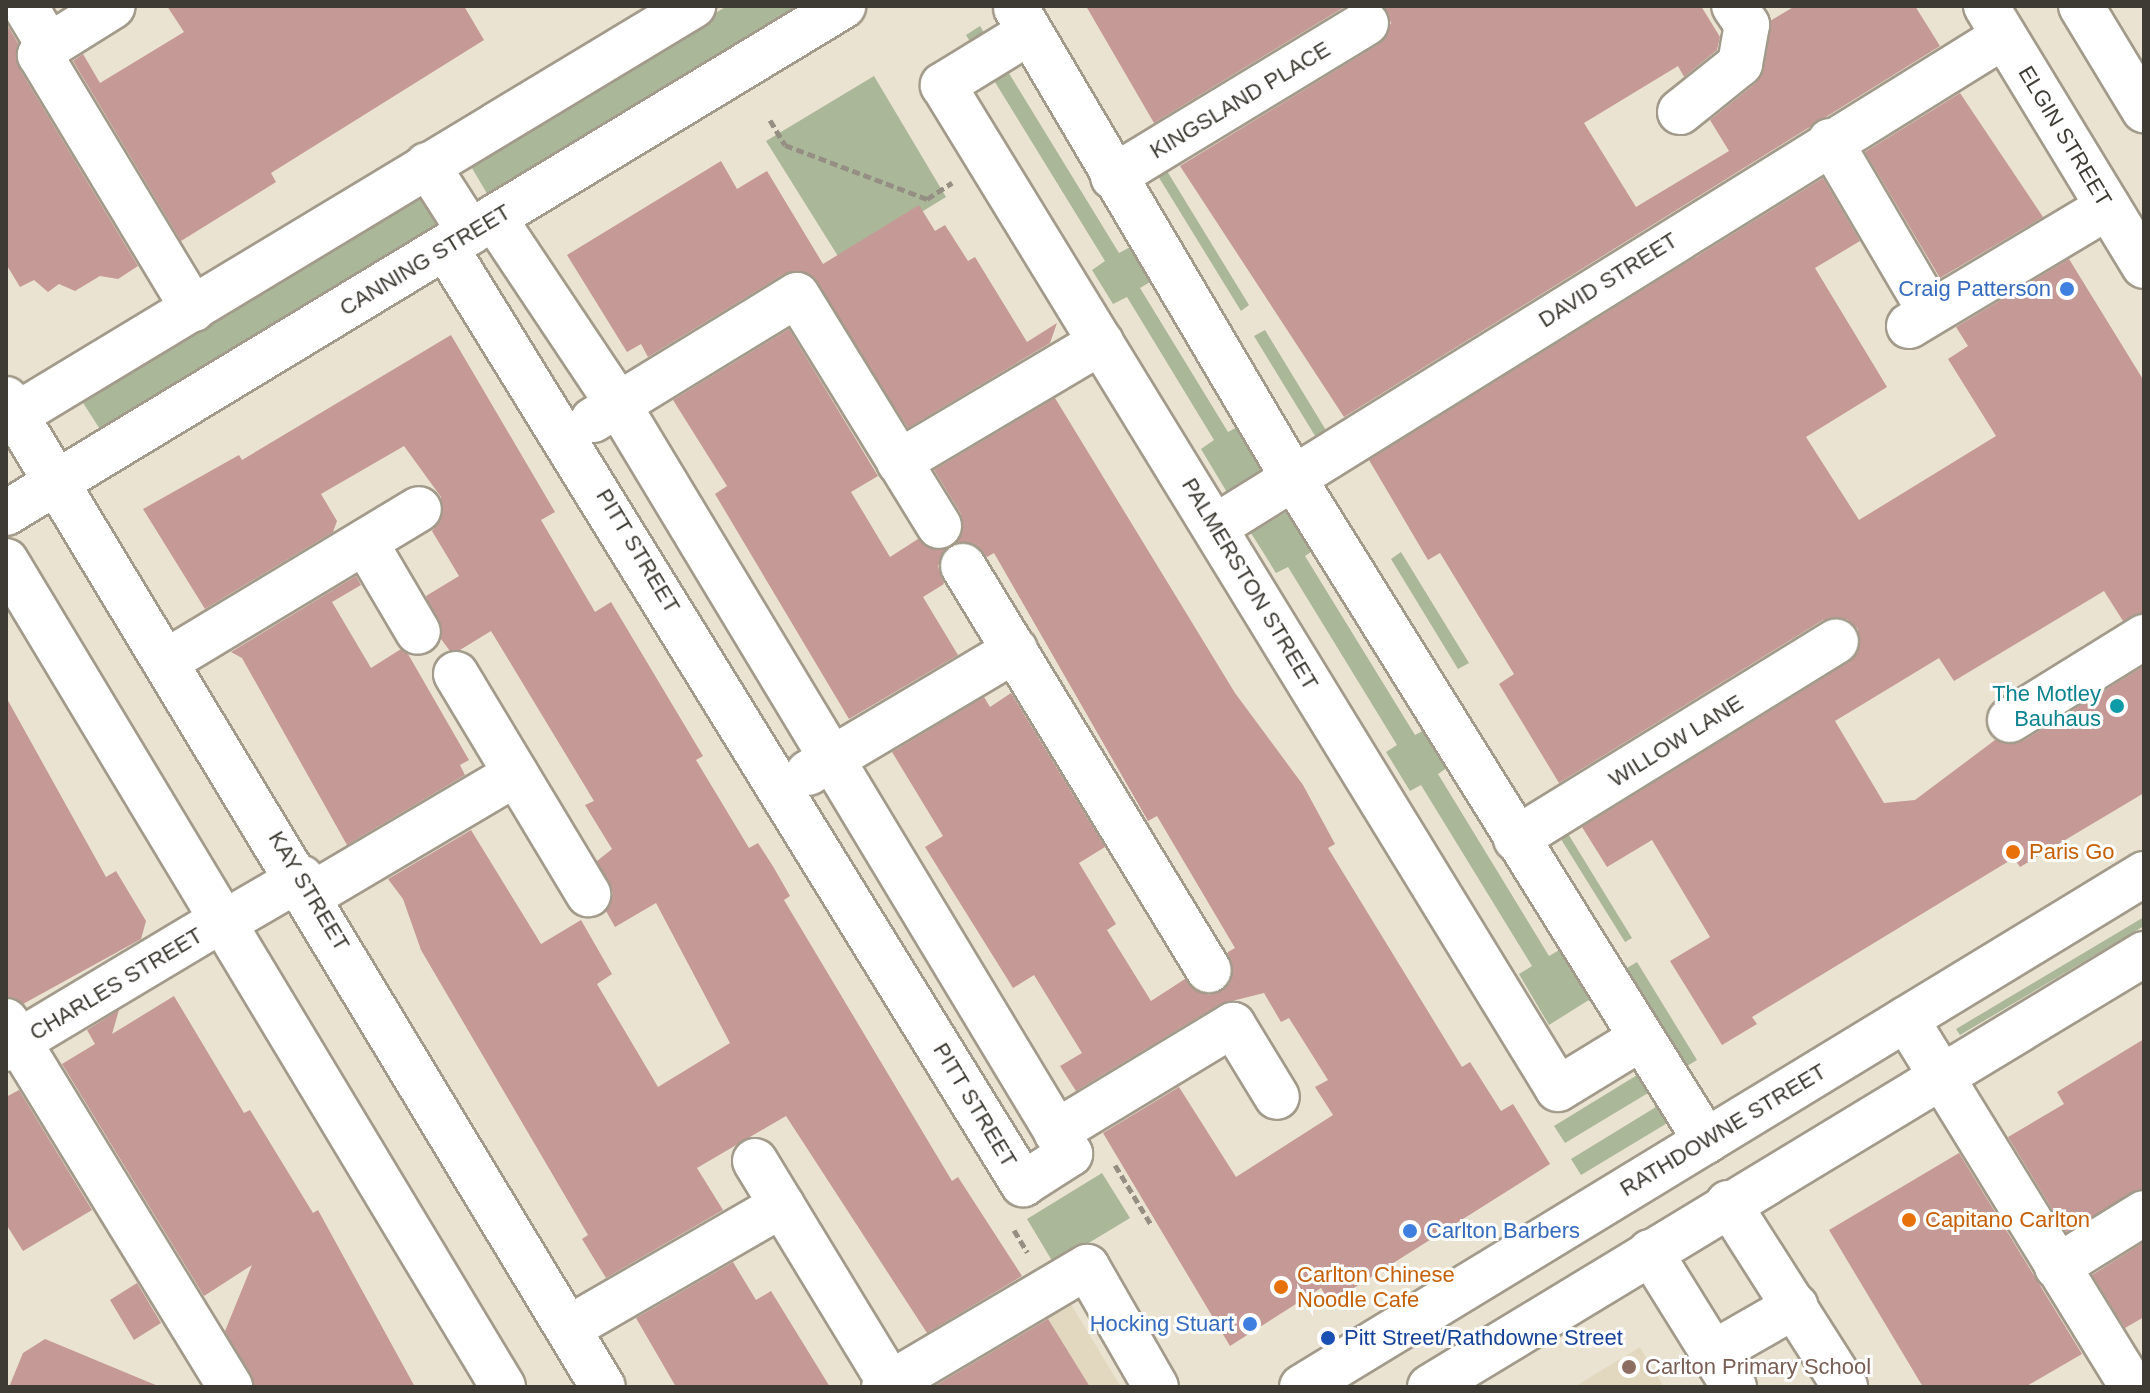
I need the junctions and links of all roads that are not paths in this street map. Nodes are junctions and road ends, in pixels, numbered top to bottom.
1 (25, 6) edge
2 (113, 6) edge
3 (693, 6) edge
4 (843, 6) edge
5 (1734, 6) edge
6 (2081, 6) edge
7 (1021, 19) edge
8 (1995, 21) edge
9 (1366, 23) dead end
10 (49, 46) junction
11 (2133, 67) edge
12 (2144, 110) edge
13 (1680, 112) dead end
14 (1830, 141) junction
15 (427, 165) junction
16 (1113, 177) junction
17 (2108, 207) junction
18 (470, 233) junction
19 (2144, 266) edge
20 (193, 309) junction
21 (1101, 342) junction
22 (618, 404) junction
23 (9, 412) edge
24 (567, 435) junction
25 (899, 462) junction
26 (1294, 479) junction
27 (57, 482) junction
28 (419, 509) dead end
29 (6, 513) edge
30 (939, 526) dead end
31 (1215, 527) junction
32 (365, 542) junction
33 (6, 561) edge
34 (963, 566) dead end
35 (418, 632) dead end
36 (2144, 637) edge
37 (1836, 641) dead end
38 (1015, 650) junction
39 (167, 661) junction
40 (456, 674) dead end
41 (2010, 720) dead end
42 (832, 759) junction
43 (516, 774) junction
44 (782, 789) junction
45 (1516, 839) junction
46 (2144, 874) edge
47 (306, 886) junction
48 (588, 894) dead end
49 (226, 920) junction
50 (2144, 954) edge
51 (1209, 970) dead end
52 (1906, 1019) junction
53 (10, 1037) edge
54 (1638, 1040) junction
55 (1941, 1074) junction
56 (1277, 1097) dead end
57 (1056, 1132) junction
58 (1706, 1141) junction
59 (755, 1161) dead end
60 (1728, 1203) junction
61 (782, 1205) junction
62 (2144, 1213) edge
63 (1650, 1252) junction
64 (2057, 1267) junction
65 (1795, 1306) junction
66 (569, 1328) junction
67 (1724, 1370) edge
68 (887, 1385) edge
69 (230, 1387) edge
70 (503, 1387) edge
71 (603, 1387) edge
72 (1156, 1387) edge
73 (1302, 1387) edge
74 (1430, 1387) edge
75 (1845, 1387) edge
76 (2132, 1387) edge

1 - 10 street
2 - 10 street
3 - 15 street
4 - 18 street, CANNING STREET
5 - 13 street
6 - 11 street
7 - 16 street, PALMERSTON STREET
7 - 21 street, PALMERSTON STREET
8 - 14 street, DAVID STREET
8 - 17 street, ELGIN STREET
9 - 16 street, KINGSLAND PLACE
10 - 20 street
11 - 12 street
14 - 17 street
14 - 26 street, DAVID STREET
15 - 18 street
15 - 20 street
16 - 26 street, PALMERSTON STREET
17 - 19 street, ELGIN STREET
18 - 22 street, PITT STREET
18 - 24 street, PITT STREET
18 - 27 street, CANNING STREET
20 - 23 street
21 - 25 street
21 - 31 street, PALMERSTON STREET
22 - 24 street
22 - 25 street
22 - 42 street, PITT STREET
23 - 27 street, KAY STREET
24 - 44 street, PITT STREET
25 - 30 street
26 - 31 street, DAVID STREET
26 - 45 street, PALMERSTON STREET
27 - 29 street, CANNING STREET
27 - 39 street, KAY STREET
28 - 32 street
31 - 54 street, PALMERSTON STREET
32 - 35 street
32 - 39 street
33 - 49 street
34 - 38 street
36 - 41 street
37 - 45 street, WILLOW LANE
38 - 42 street
38 - 51 street
39 - 47 street, KAY STREET
40 - 43 street
42 - 44 street
42 - 57 street, PITT STREET
43 - 47 street, CHARLES STREET
43 - 48 street
44 - 57 street, PITT STREET
45 - 54 street, PALMERSTON STREET
46 - 52 street, RATHDOWNE STREET
47 - 49 street, CHARLES STREET
47 - 66 street, KAY STREET
49 - 53 street, CHARLES STREET
49 - 70 street
50 - 55 street
52 - 55 street
52 - 58 street, RATHDOWNE STREET
53 - 69 street
54 - 58 street, PALMERSTON STREET
55 - 60 street
55 - 64 street
56 - 57 street
58 - 73 street, RATHDOWNE STREET
59 - 61 street
60 - 63 street
60 - 65 street
61 - 66 street
61 - 68 street
62 - 64 street
63 - 67 street
63 - 74 street
64 - 76 street
65 - 67 street
65 - 75 street
66 - 71 street, KAY STREET
68 - 72 street

